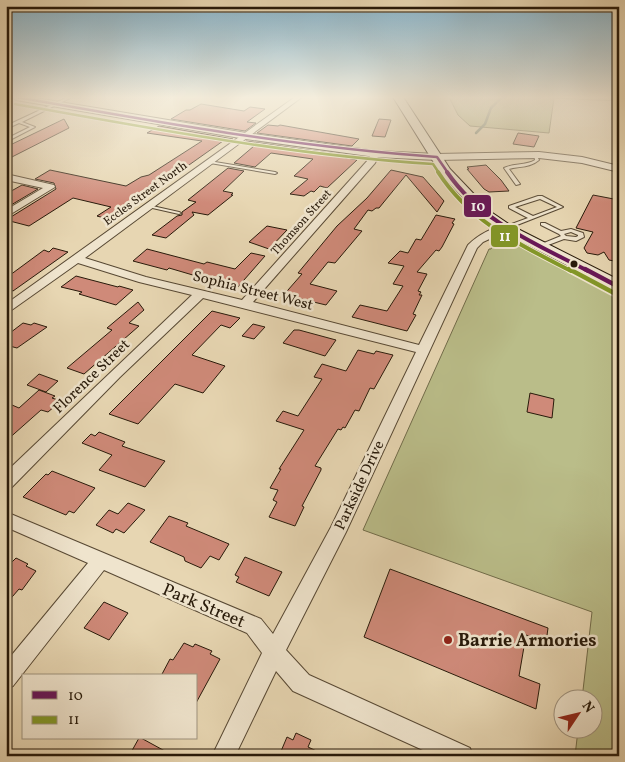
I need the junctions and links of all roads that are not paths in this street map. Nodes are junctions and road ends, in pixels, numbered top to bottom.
1 (22, 133) edge
2 (226, 133) edge
3 (251, 133) edge
4 (421, 133) edge
5 (246, 136) junction
6 (6, 141) edge
7 (374, 154) junction
8 (534, 154) junction
9 (437, 157) junction
10 (210, 162) junction
11 (619, 169) edge
12 (275, 173) dead end
13 (6, 177) edge
14 (518, 184) dead end
15 (150, 206) junction
16 (178, 212) dead end
17 (6, 214) edge
18 (533, 218) junction
19 (543, 224) dead end
20 (505, 228) junction
21 (541, 246) junction
22 (77, 259) junction
23 (619, 287) edge
24 (200, 294) junction
25 (245, 304) junction
26 (6, 310) edge
27 (423, 350) junction
28 (6, 482) edge
29 (6, 519) edge
30 (100, 561) junction
31 (275, 650) junction
32 (6, 679) edge
33 (223, 756) edge
34 (462, 756) edge

1 - 6 lane
2 - 5 street
3 - 5 street, Eccles Street North
4 - 9 main road
5 - 7 street
5 - 10 street, Eccles Street North
7 - 9 street
7 - 25 street, Thomson Street
8 - 9 street
8 - 11 street
8 - 14 lane
9 - 20 main road
10 - 12 lane
10 - 15 street, Eccles Street North
13 - 17 street
15 - 16 lane
15 - 22 street, Eccles Street North
18 - 18 lane
18 - 20 lane
19 - 21 lane
20 - 21 main road
20 - 27 street, Parkside Drive
21 - 23 main road
22 - 24 street, Sophia Street West
22 - 26 street, Eccles Street North
24 - 25 street, Sophia Street West
24 - 28 street, Florence Street
25 - 27 street, Sophia Street West
27 - 31 street, Parkside Drive
29 - 30 street, Park Street
30 - 31 street, Park Street
30 - 32 street
31 - 33 street, Parkside Drive
31 - 34 street, Park Street

